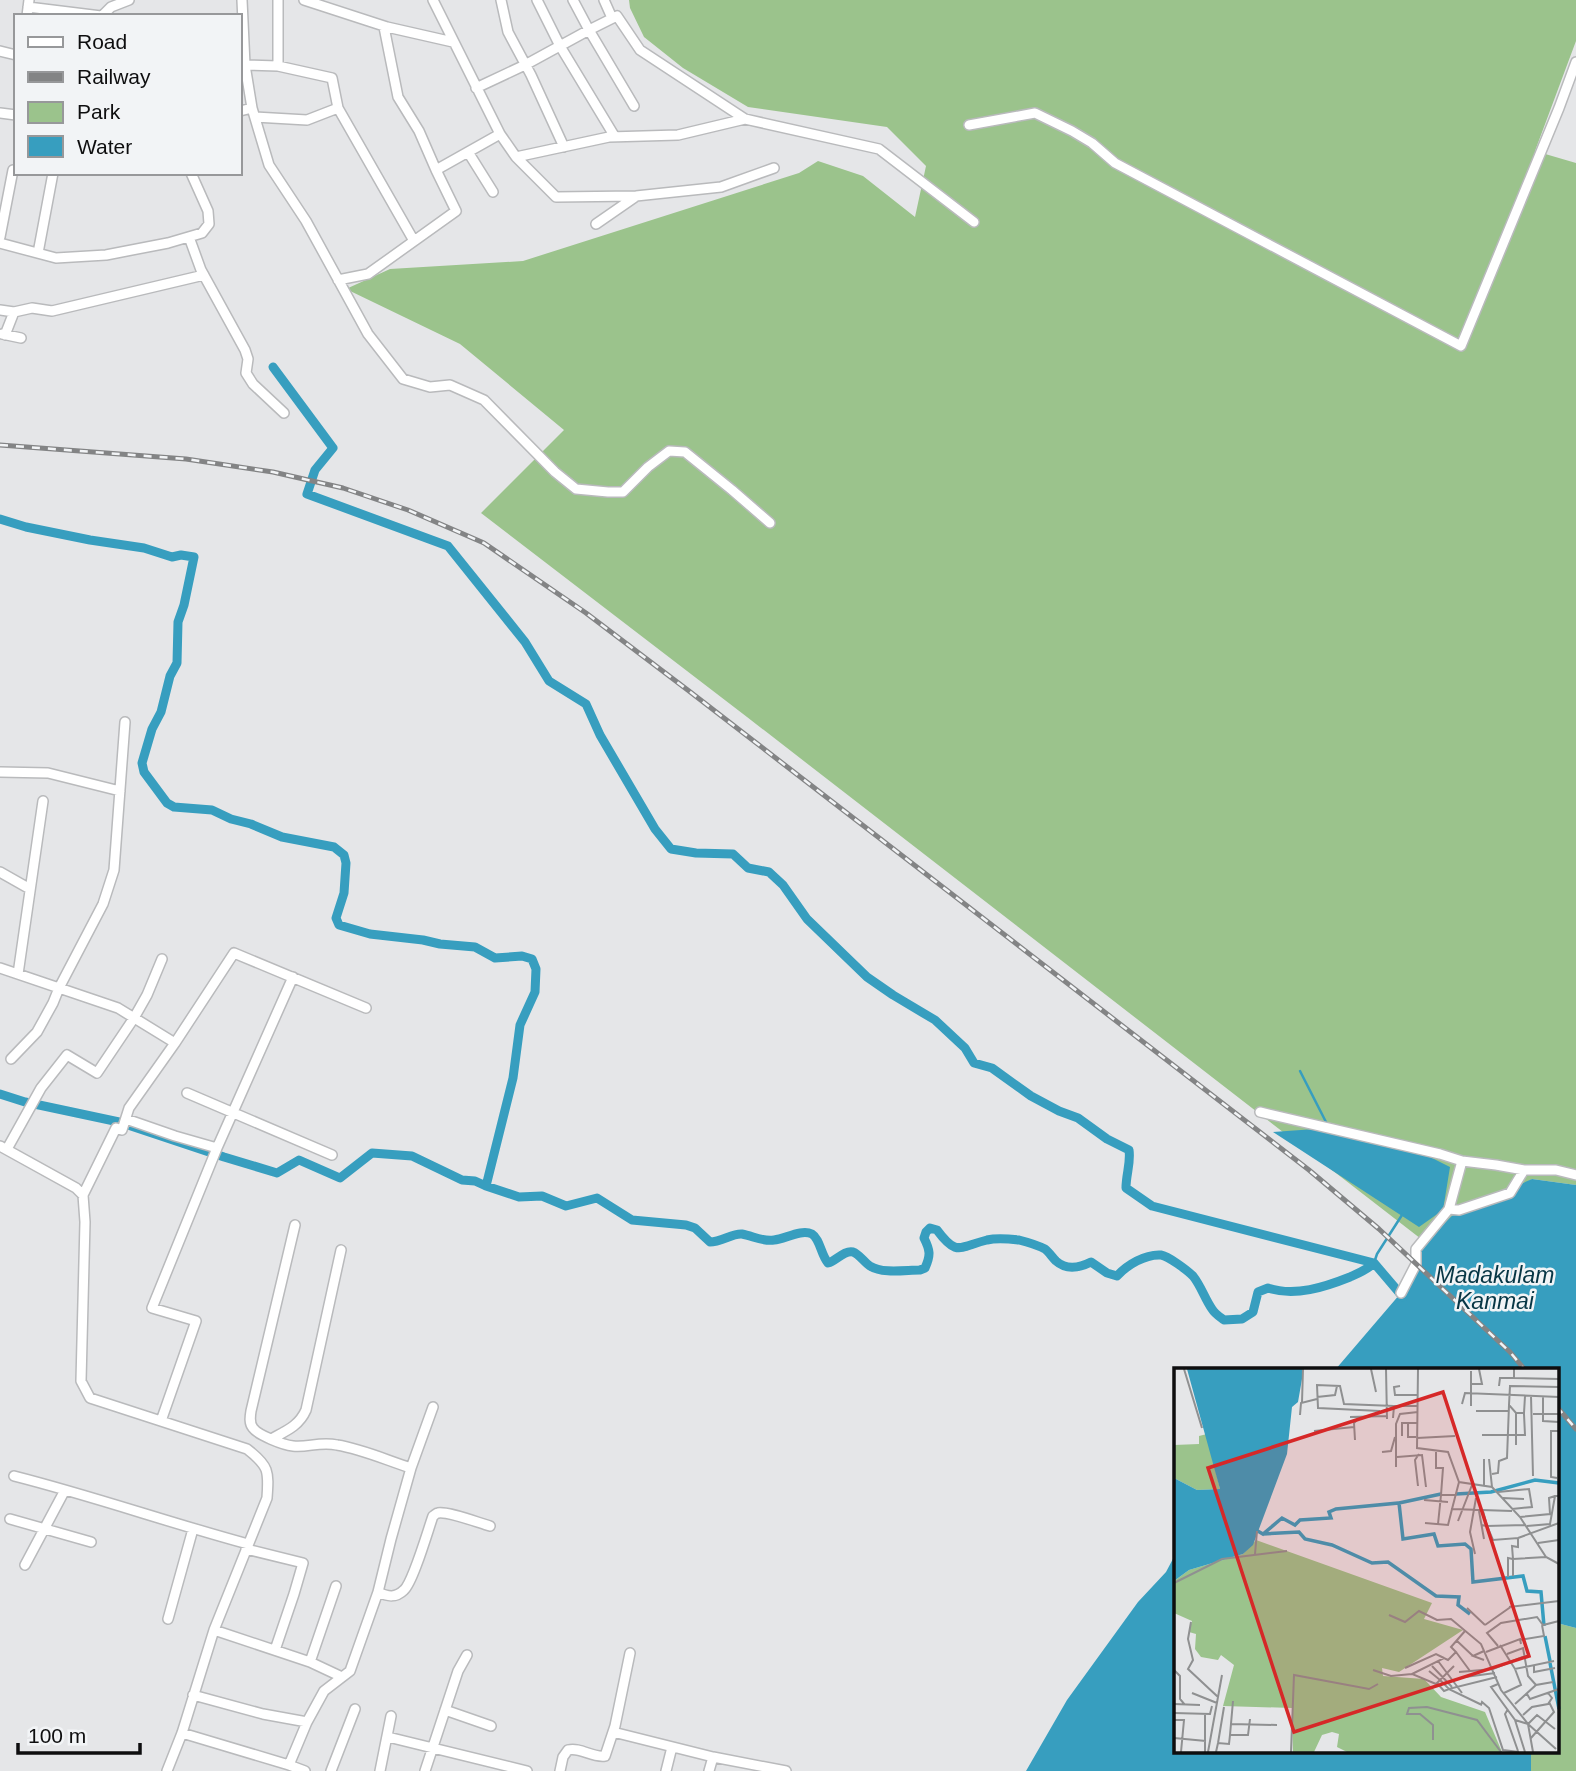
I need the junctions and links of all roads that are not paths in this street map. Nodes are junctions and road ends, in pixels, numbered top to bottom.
1 (129, 0) edge
2 (242, 0) edge
3 (278, 0) edge
4 (304, 0) edge
5 (433, 0) edge
6 (501, 0) edge
7 (537, 0) edge
8 (573, 0) edge
9 (604, 0) edge
10 (28, 8) edge
11 (113, 8) edge
12 (83, 14) edge
13 (612, 18) junction
14 (384, 27) junction
15 (589, 30) junction
16 (453, 41) junction
17 (560, 46) junction
18 (1576, 62) edge
19 (245, 65) junction
20 (525, 65) junction
21 (278, 66) junction
22 (476, 88) junction
23 (634, 106) dead end
24 (338, 108) junction
25 (242, 111) edge
26 (253, 113) junction
27 (744, 119) junction
28 (969, 125) dead end
29 (500, 134) junction
30 (615, 137) junction
31 (564, 147) junction
32 (468, 152) junction
33 (516, 157) junction
34 (774, 169) dead end
35 (13, 170) dead end
36 (436, 170) junction
37 (53, 175) edge
38 (192, 175) edge
39 (493, 192) dead end
40 (636, 196) junction
41 (974, 222) dead end
42 (596, 224) dead end
43 (0, 237) edge
44 (189, 237) junction
45 (414, 241) junction
46 (0, 243) edge
47 (37, 253) junction
48 (204, 275) junction
49 (338, 280) junction
50 (0, 310) edge
51 (14, 312) junction
52 (2, 334) edge
53 (21, 338) dead end
54 (284, 413) dead end
55 (770, 523) dead end
56 (125, 722) dead end
57 (0, 772) edge
58 (120, 791) junction
59 (43, 801) dead end
60 (0, 872) edge
61 (30, 888) junction
62 (162, 959) dead end
63 (0, 968) edge
64 (18, 974) junction
65 (293, 977) junction
66 (59, 988) junction
67 (366, 1008) dead end
68 (134, 1018) junction
69 (175, 1043) junction
70 (11, 1059) dead end
71 (187, 1093) dead end
72 (1260, 1112) dead end
73 (233, 1113) junction
74 (125, 1119) junction
75 (3, 1147) edge
76 (217, 1148) junction
77 (331, 1155) dead end
78 (1462, 1161) junction
79 (1524, 1170) junction
80 (1576, 1175) edge
81 (83, 1195) junction
82 (1449, 1209) junction
83 (295, 1225) dead end
84 (341, 1250) dead end
85 (1401, 1293) dead end
86 (433, 1406) dead end
87 (161, 1421) junction
88 (271, 1439) junction
89 (411, 1468) junction
90 (14, 1476) dead end
91 (65, 1490) junction
92 (10, 1519) dead end
93 (490, 1526) dead end
94 (44, 1529) junction
95 (193, 1529) junction
96 (91, 1542) dead end
97 (247, 1547) junction
98 (25, 1565) dead end
99 (336, 1586) dead end
100 (379, 1592) junction
101 (168, 1619) dead end
102 (214, 1630) junction
103 (275, 1650) junction
104 (630, 1653) dead end
105 (467, 1655) dead end
106 (310, 1662) junction
107 (342, 1677) junction
108 (193, 1695) junction
109 (355, 1709) dead end
110 (445, 1710) junction
111 (391, 1716) dead end
112 (307, 1722) junction
113 (491, 1726) dead end
114 (613, 1732) junction
115 (182, 1734) junction
116 (388, 1737) junction
117 (673, 1747) junction
118 (433, 1748) junction
119 (713, 1757) junction
120 (289, 1765) junction
121 (167, 1771) edge
122 (305, 1771) edge
123 (331, 1771) edge
124 (380, 1771) edge
125 (425, 1771) edge
126 (527, 1771) edge
127 (560, 1771) edge
128 (666, 1771) edge
129 (709, 1771) edge
130 (786, 1771) edge

1 - 11 street
2 - 19 street
3 - 21 street
4 - 14 street
5 - 16 street
6 - 20 street
7 - 17 street
8 - 15 street
9 - 13 street
10 - 12 street
13 - 15 street
13 - 27 street
14 - 16 street
14 - 36 street
15 - 17 street
15 - 23 street
16 - 22 street
17 - 20 street
17 - 30 street
18 - 28 street
19 - 21 street
19 - 26 street
20 - 22 street
20 - 31 street
21 - 24 street
22 - 29 street
24 - 26 street
24 - 45 street
25 - 26 street
26 - 49 street
27 - 30 street
27 - 41 street
29 - 32 street
29 - 33 street
30 - 31 street
31 - 33 street
32 - 36 street
32 - 39 street
33 - 40 street
34 - 40 street
35 - 43 street
36 - 45 street
37 - 47 street
38 - 44 street
40 - 42 street
44 - 47 street
44 - 48 street
45 - 49 street
46 - 47 street
48 - 51 street
48 - 54 street
49 - 55 street
50 - 51 street
51 - 52 street
52 - 53 street
56 - 58 street
57 - 58 street
58 - 66 street
59 - 61 street
60 - 61 street
61 - 64 street
62 - 68 street
63 - 64 street
64 - 66 street
65 - 67 street
65 - 69 street
65 - 73 street
66 - 68 street
66 - 70 street
68 - 69 street
68 - 75 street
69 - 74 street
71 - 73 street
72 - 78 street
73 - 76 street
73 - 77 street
74 - 76 street
74 - 81 street
75 - 81 street
76 - 87 street
78 - 79 street
78 - 82 street
79 - 80 street
79 - 82 street
81 - 87 street
82 - 85 street
83 - 88 street
84 - 88 street
86 - 89 street
87 - 97 street
88 - 89 street
89 - 100 street
90 - 91 street
91 - 94 street
91 - 95 street
92 - 94 street
93 - 100 street
94 - 96 street
94 - 98 street
95 - 97 street
95 - 101 street
97 - 102 street
97 - 103 street
99 - 106 street
100 - 107 street
102 - 103 street
102 - 108 street
103 - 106 street
104 - 114 street
105 - 110 street
106 - 107 street
107 - 112 street
108 - 112 street
108 - 115 street
109 - 123 street
110 - 113 street
110 - 118 street
111 - 116 street
112 - 120 street
114 - 117 street
114 - 127 street
115 - 120 street
115 - 121 street
116 - 118 street
116 - 124 street
117 - 119 street
117 - 128 street
118 - 125 street
118 - 126 street
119 - 129 street
119 - 130 street
120 - 122 street

